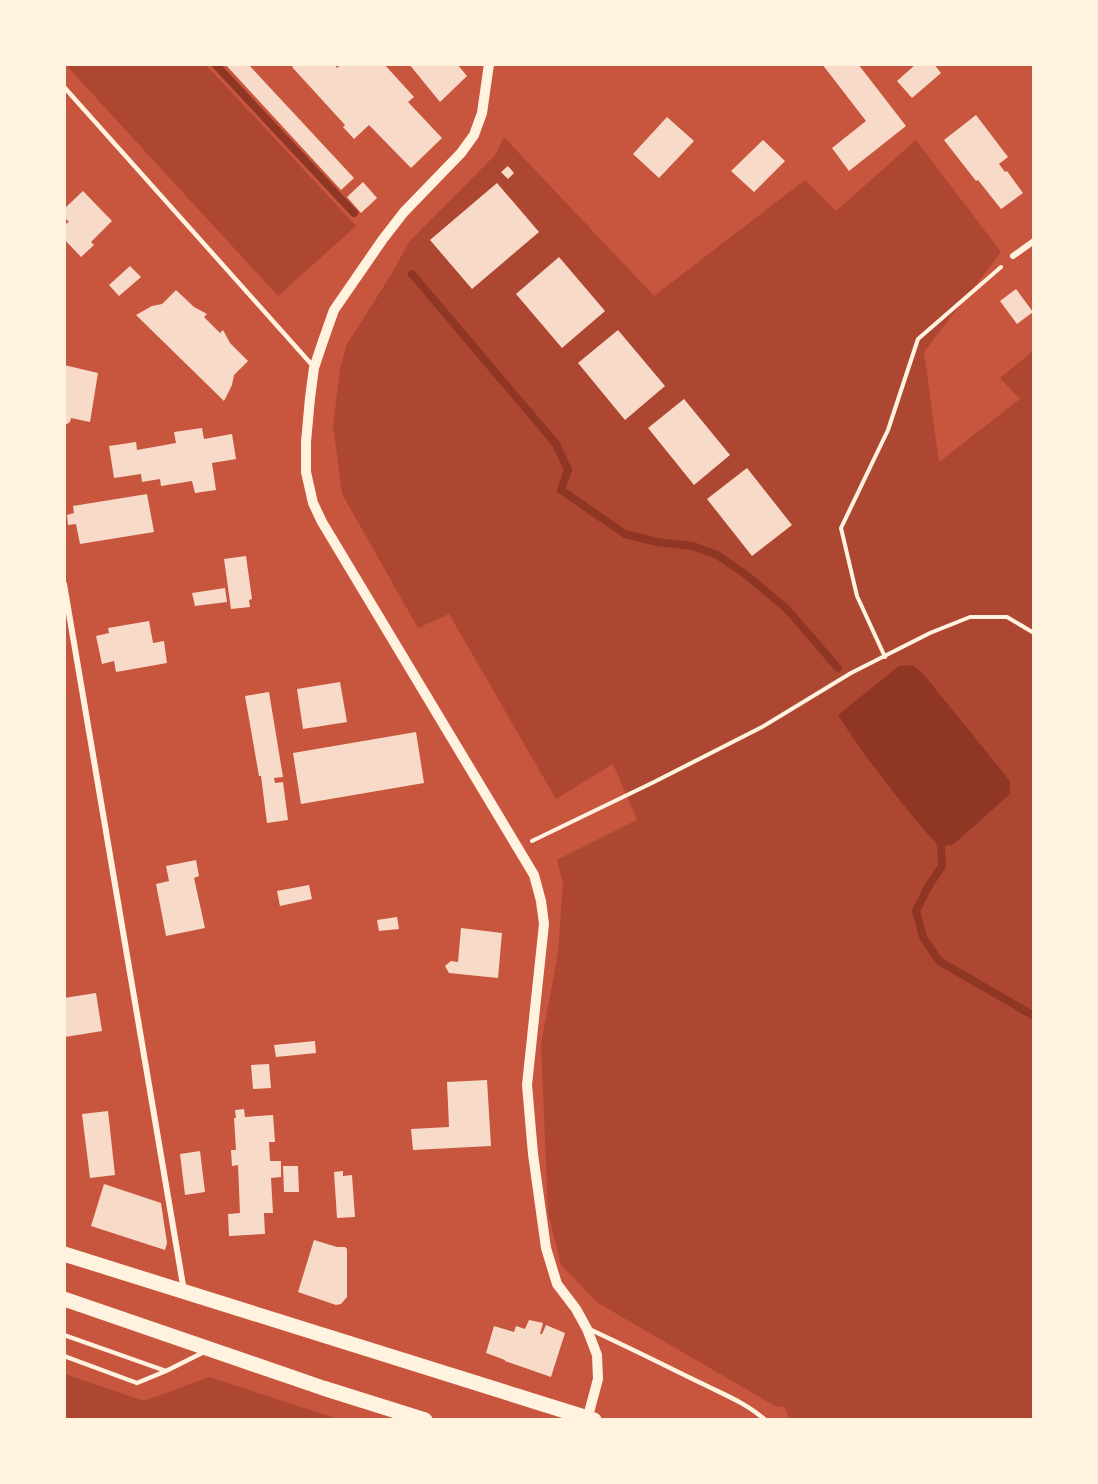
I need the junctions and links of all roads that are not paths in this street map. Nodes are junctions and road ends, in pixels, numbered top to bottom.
1 (489, 64) edge
2 (64, 87) edge
3 (1034, 241) edge
4 (1013, 256) road end
5 (315, 368) junction
6 (64, 584) edge
7 (64, 1254) edge
8 (184, 1292) junction
9 (64, 1299) edge
10 (587, 1329) junction
11 (64, 1335) edge
12 (210, 1349) junction
13 (64, 1356) edge
14 (166, 1371) junction
15 (425, 1419) edge
16 (589, 1419) edge
17 (765, 1419) edge

1 - 5 street
2 - 5 lane
3 - 4 street
5 - 10 street
6 - 8 street
7 - 8 main road
8 - 16 main road
9 - 12 main road
10 - 16 street
10 - 17 lane
11 - 14 lane
12 - 14 lane
12 - 15 main road
13 - 14 lane

